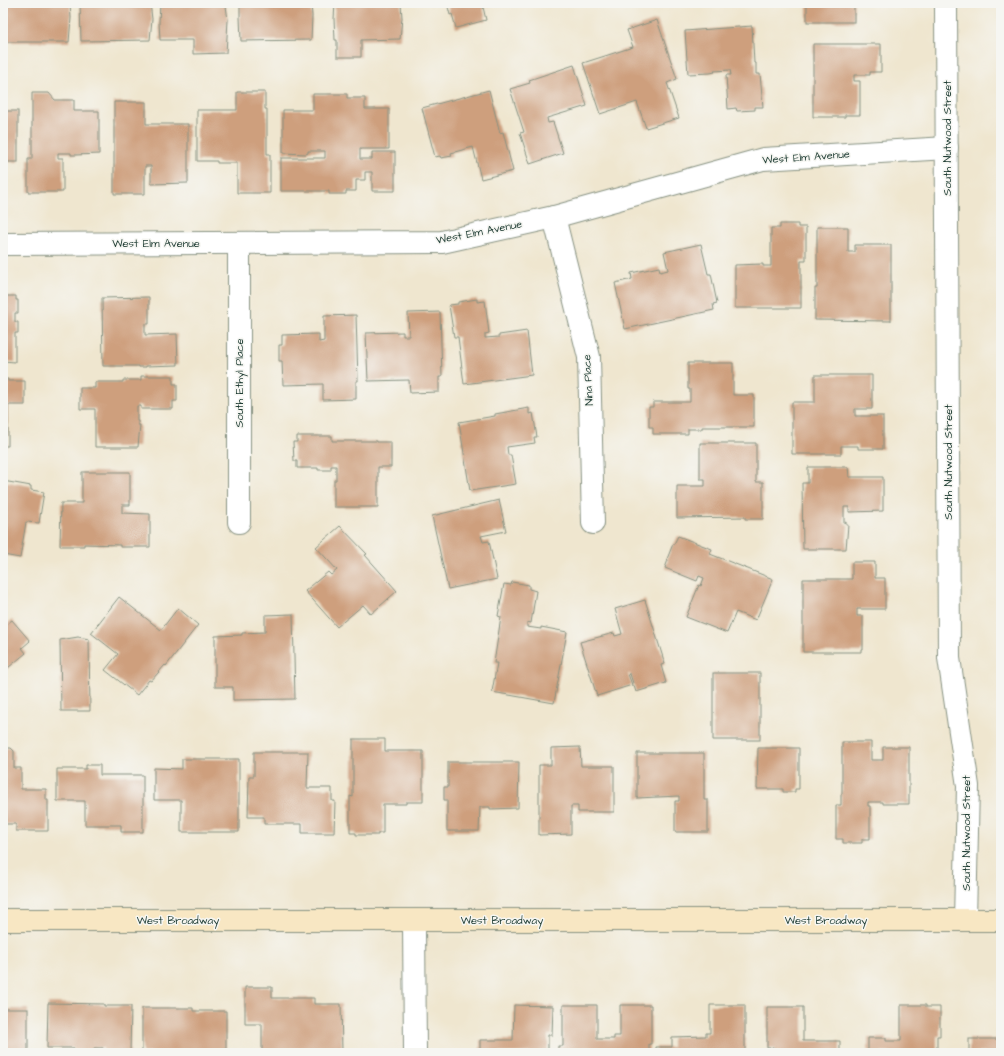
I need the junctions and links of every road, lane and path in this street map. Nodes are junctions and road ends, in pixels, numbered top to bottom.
1 (946, 3) edge
2 (947, 148) junction
3 (554, 217) junction
4 (238, 243) junction
5 (3, 244) edge
6 (238, 522) dead end
7 (593, 523) dead end
8 (3, 920) edge
9 (414, 920) junction
10 (965, 920) junction
11 (1001, 920) edge
12 (415, 1053) edge

1 - 2 street, South Nutwood Street
2 - 3 street, West Elm Avenue
2 - 10 street, South Nutwood Street
3 - 4 street, West Elm Avenue
3 - 7 street, Nina Place
4 - 5 street, West Elm Avenue
4 - 6 street, South Ethyl Place
8 - 9 main road, West Broadway
9 - 10 main road, West Broadway
9 - 12 street
10 - 11 main road, West Broadway

